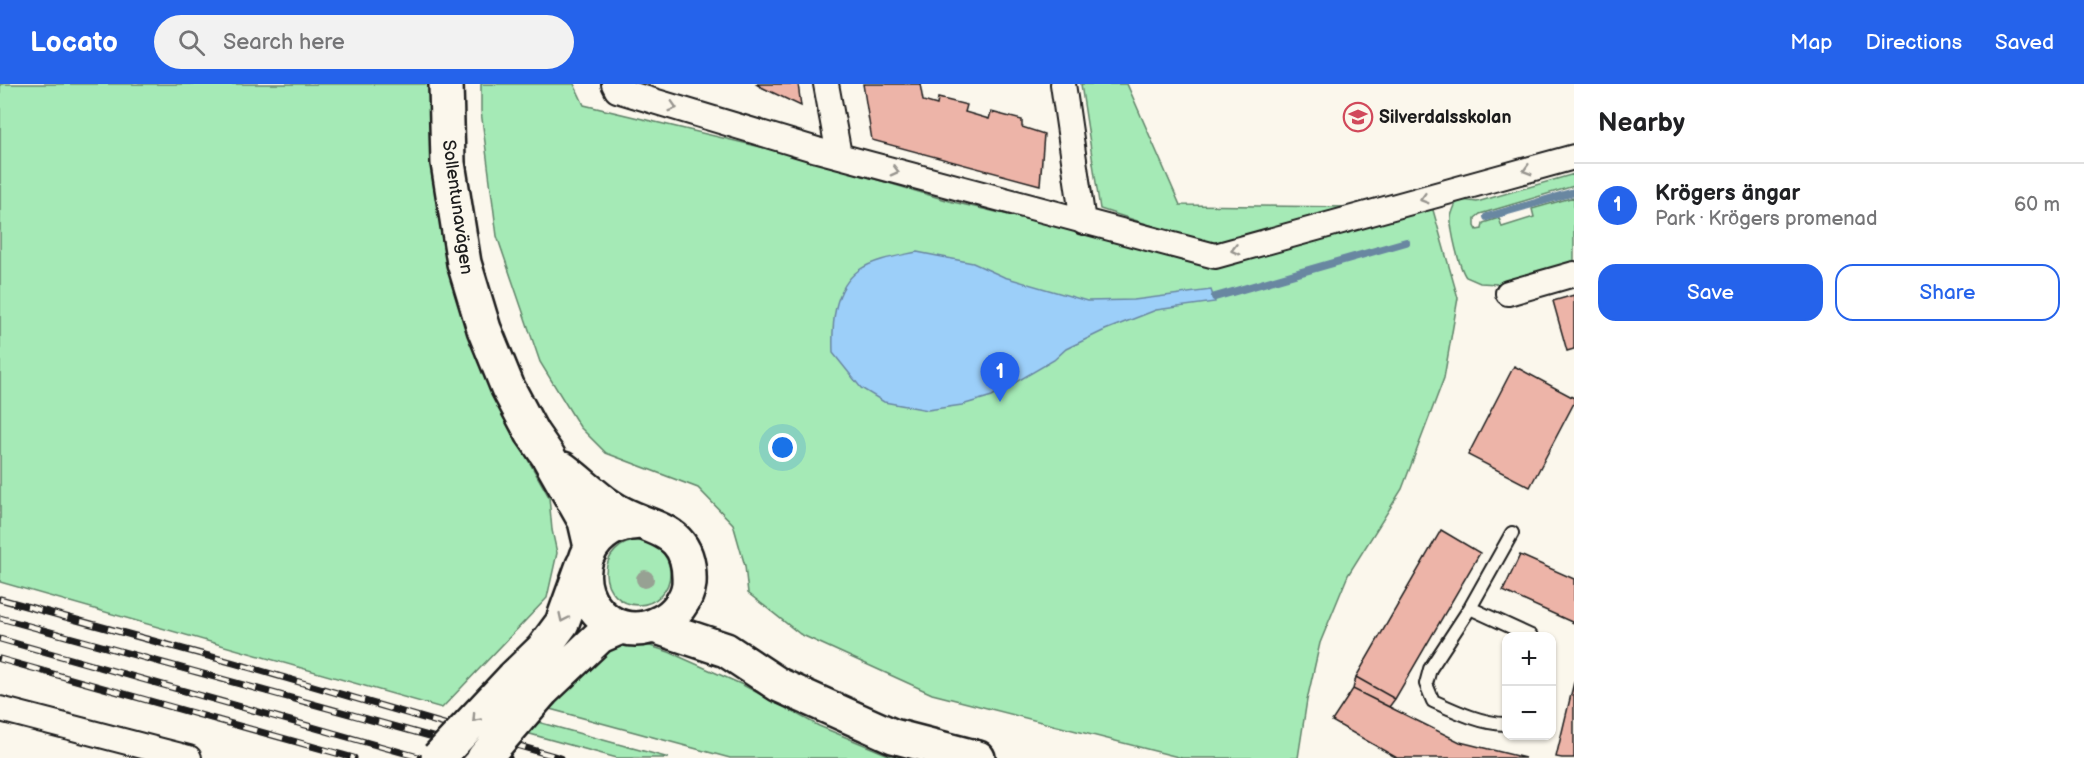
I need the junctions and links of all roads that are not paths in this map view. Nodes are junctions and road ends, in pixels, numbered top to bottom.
1 (446, 84) edge
2 (826, 84) edge
3 (1063, 84) edge
4 (615, 87) edge
5 (839, 155) junction
6 (1574, 157) edge
7 (1083, 222) junction
8 (1574, 274) edge
9 (1508, 293) dead end
10 (548, 456) junction
11 (639, 522) junction
12 (1512, 533) dead end
13 (588, 555) junction
14 (688, 588) junction
15 (1470, 608) junction
16 (654, 626) junction
17 (621, 627) junction
18 (1521, 632) edge
19 (726, 650) junction
20 (528, 684) junction
21 (0, 709) edge
22 (1502, 723) edge
23 (189, 758) edge
24 (438, 758) edge
25 (484, 758) edge
26 (978, 758) edge

1 - 10 street, Sollentunavägen
2 - 5 street
3 - 7 street
4 -> 5 street
5 -> 7 street
6 -> 7 street
8 - 9 street
10 - 11 street, Sollentunavägen
10 - 13 street, Sollentunavägen
11 - 13 street
11 - 14 street, Sollentunavägen
12 - 15 lane
13 - 17 street, Sollentunavägen
13 -> 20 street
14 - 16 street
14 - 19 street, Sollentunavägen
15 - 18 lane
15 - 22 lane
16 - 17 street, Sollentunavägen
16 - 19 street, Sollentunavägen
17 - 20 street
19 - 26 street, Sollentunavägen
20 -> 24 street, bridge
20 - 25 street, bridge
21 - 23 street

